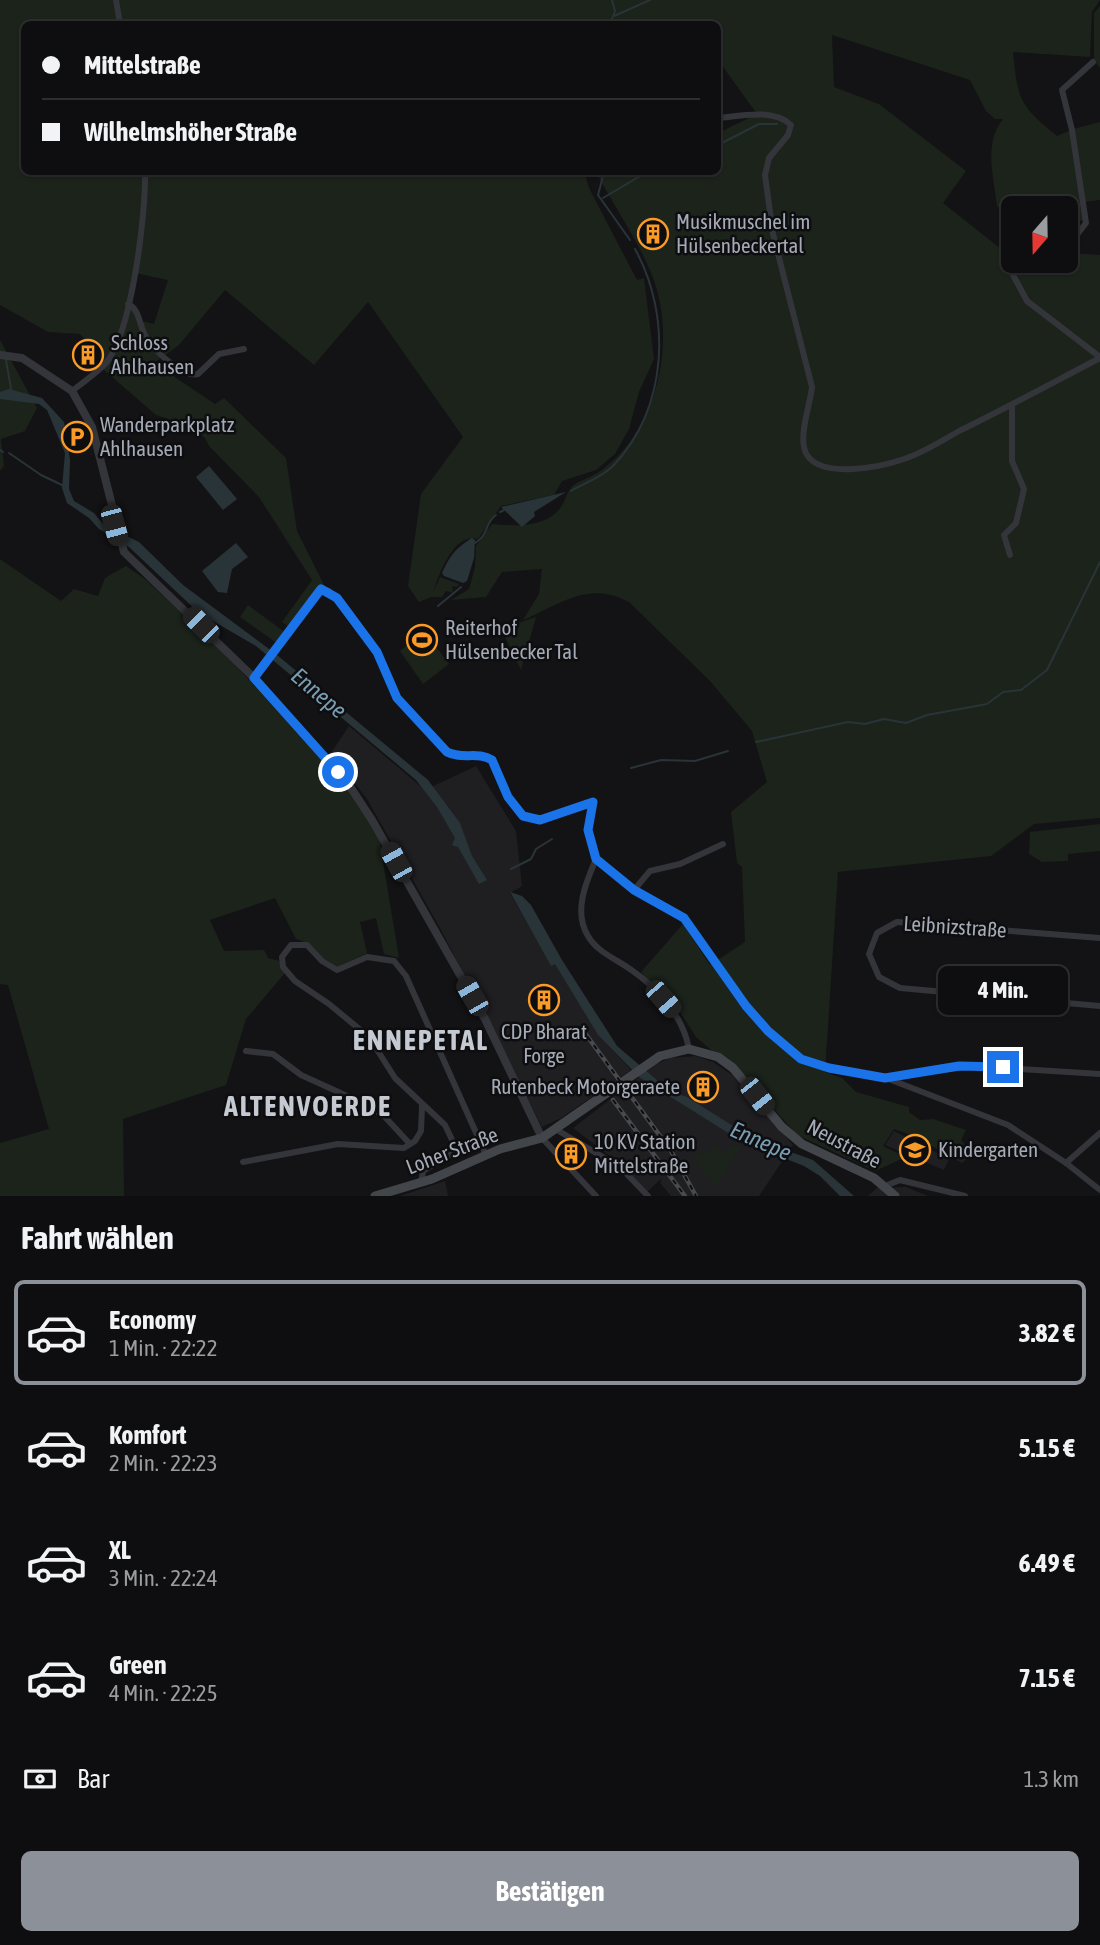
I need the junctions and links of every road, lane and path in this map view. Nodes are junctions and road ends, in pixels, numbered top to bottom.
1 (116, 0) edge
2 (120, 21) edge
3 (1093, 62) dead end
4 (721, 118) edge
5 (145, 175) edge
6 (1078, 233) edge
7 (1012, 273) edge
8 (128, 304) junction
9 (244, 349) dead end
10 (0, 355) edge
11 (1100, 358) edge
12 (72, 391) junction
13 (1012, 405) junction
14 (1010, 555) dead end
15 (254, 678) junction
16 (723, 844) dead end
17 (596, 859) junction
18 (634, 890) junction
19 (1100, 938) edge
20 (1100, 1006) edge
21 (689, 1049) junction
22 (246, 1051) dead end
23 (1100, 1074) edge
24 (885, 1078) junction
25 (422, 1106) junction
26 (557, 1130) junction
27 (1100, 1133) edge
28 (542, 1138) junction
29 (410, 1144) junction
30 (486, 1155) junction
31 (243, 1162) dead end
32 (1066, 1163) junction
33 (421, 1183) junction
34 (885, 1186) junction
35 (1100, 1190) edge
36 (375, 1196) edge
37 (596, 1196) edge
38 (648, 1196) edge
39 (895, 1196) edge
40 (965, 1196) edge

1 - 2 street
3 - 6 street
4 - 13 street
5 - 8 street
7 - 11 street
8 - 9 street
8 - 12 street
10 - 12 street
11 - 13 street
12 - 15 street
13 - 14 street
15 - 17 street
15 - 28 street
16 - 18 street
17 - 18 street
17 - 21 street
18 - 24 street
19 - 20 street, Leibnizstraße
21 - 26 main road
21 - 34 main road, Neustraße
22 - 29 street
23 - 24 street
24 - 32 street
25 - 29 street
25 - 30 street
25 - 33 street
26 - 28 main road
26 - 38 street
27 - 32 street
28 - 30 main road, Loher Straße
28 - 37 street
29 - 31 street
30 - 33 main road, Loher Straße
32 - 35 street
33 - 36 main road, Loher Straße
34 - 39 main road, Neustraße
34 - 40 street

